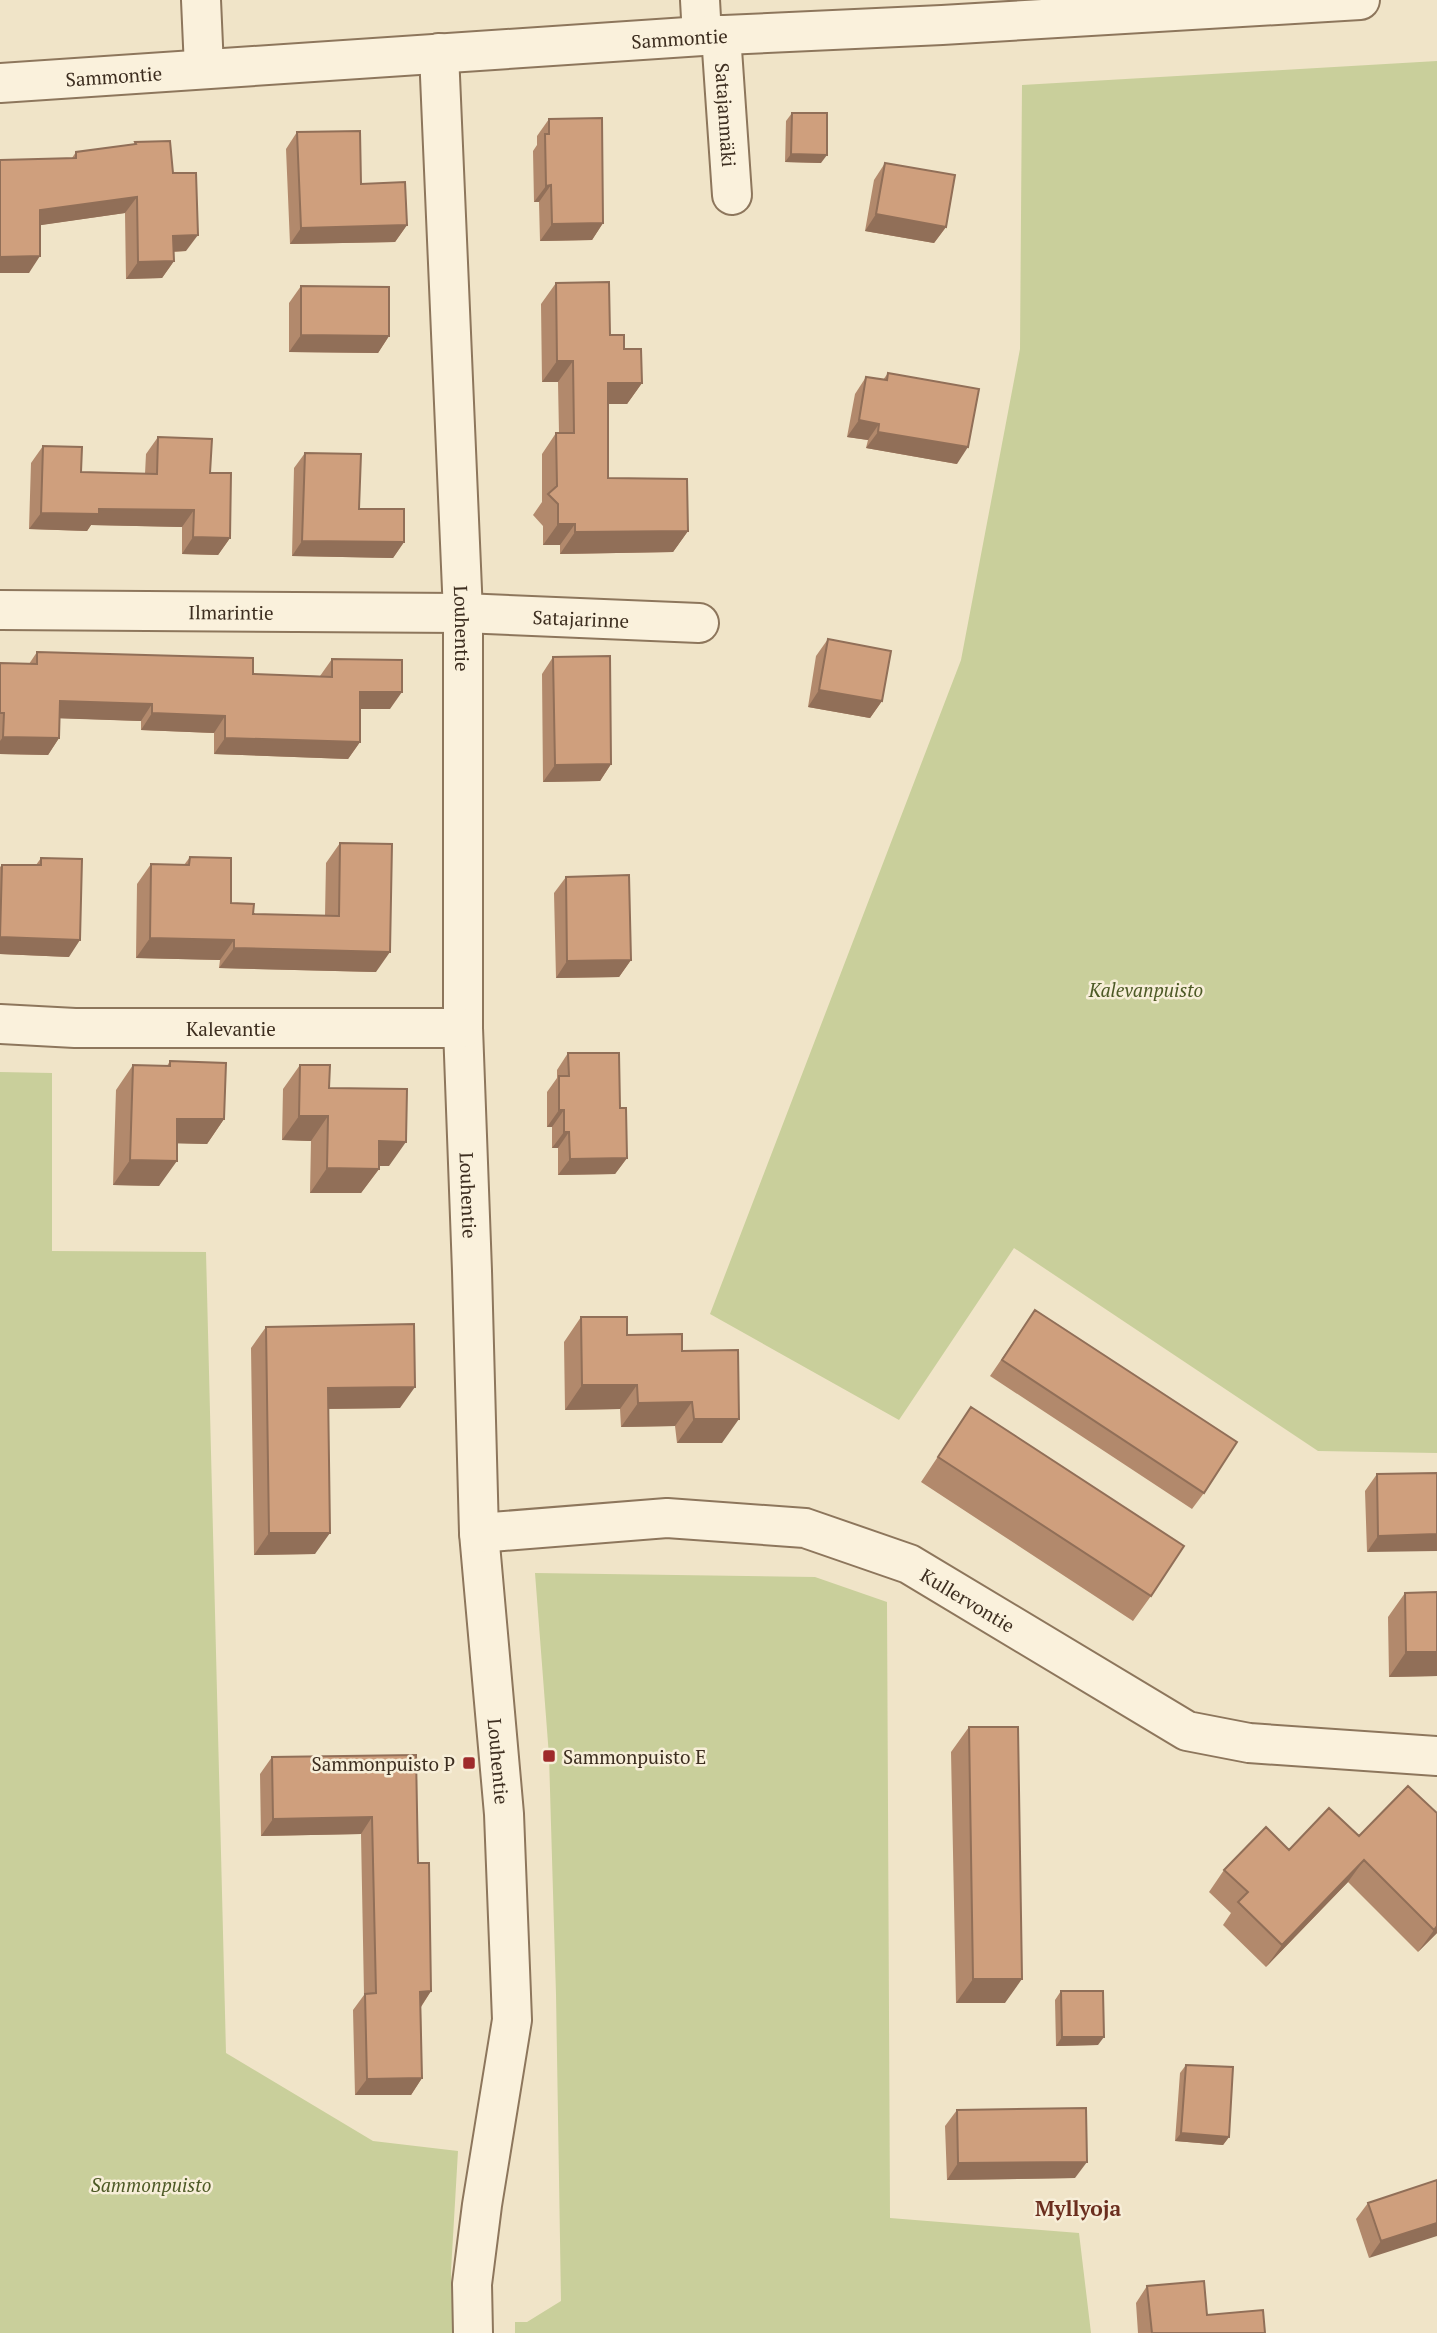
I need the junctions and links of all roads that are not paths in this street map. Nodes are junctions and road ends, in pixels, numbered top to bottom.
1 (201, 0) edge
2 (1360, 0) edge
3 (708, 24) edge
4 (439, 53) junction
5 (204, 68) junction
6 (0, 83) edge
7 (732, 195) dead end
8 (0, 610) edge
9 (463, 613) junction
10 (699, 623) dead end
11 (0, 1024) edge
12 (463, 1028) junction
13 (478, 1533) junction
14 (1437, 1756) edge
15 (473, 2333) edge

1 - 5 street
2 - 3 street, Sammontie
3 - 4 street, Sammontie
3 - 7 street, Satajanmäki
4 - 5 street, Sammontie
4 - 9 street, Louhentie
5 - 6 street, Sammontie
8 - 9 street, Ilmarintie
9 - 10 street, Satajarinne
9 - 12 street, Louhentie
11 - 12 street, Kalevantie
12 - 13 street, Louhentie
13 - 14 street, Kullervontie
13 - 15 street, Louhentie

